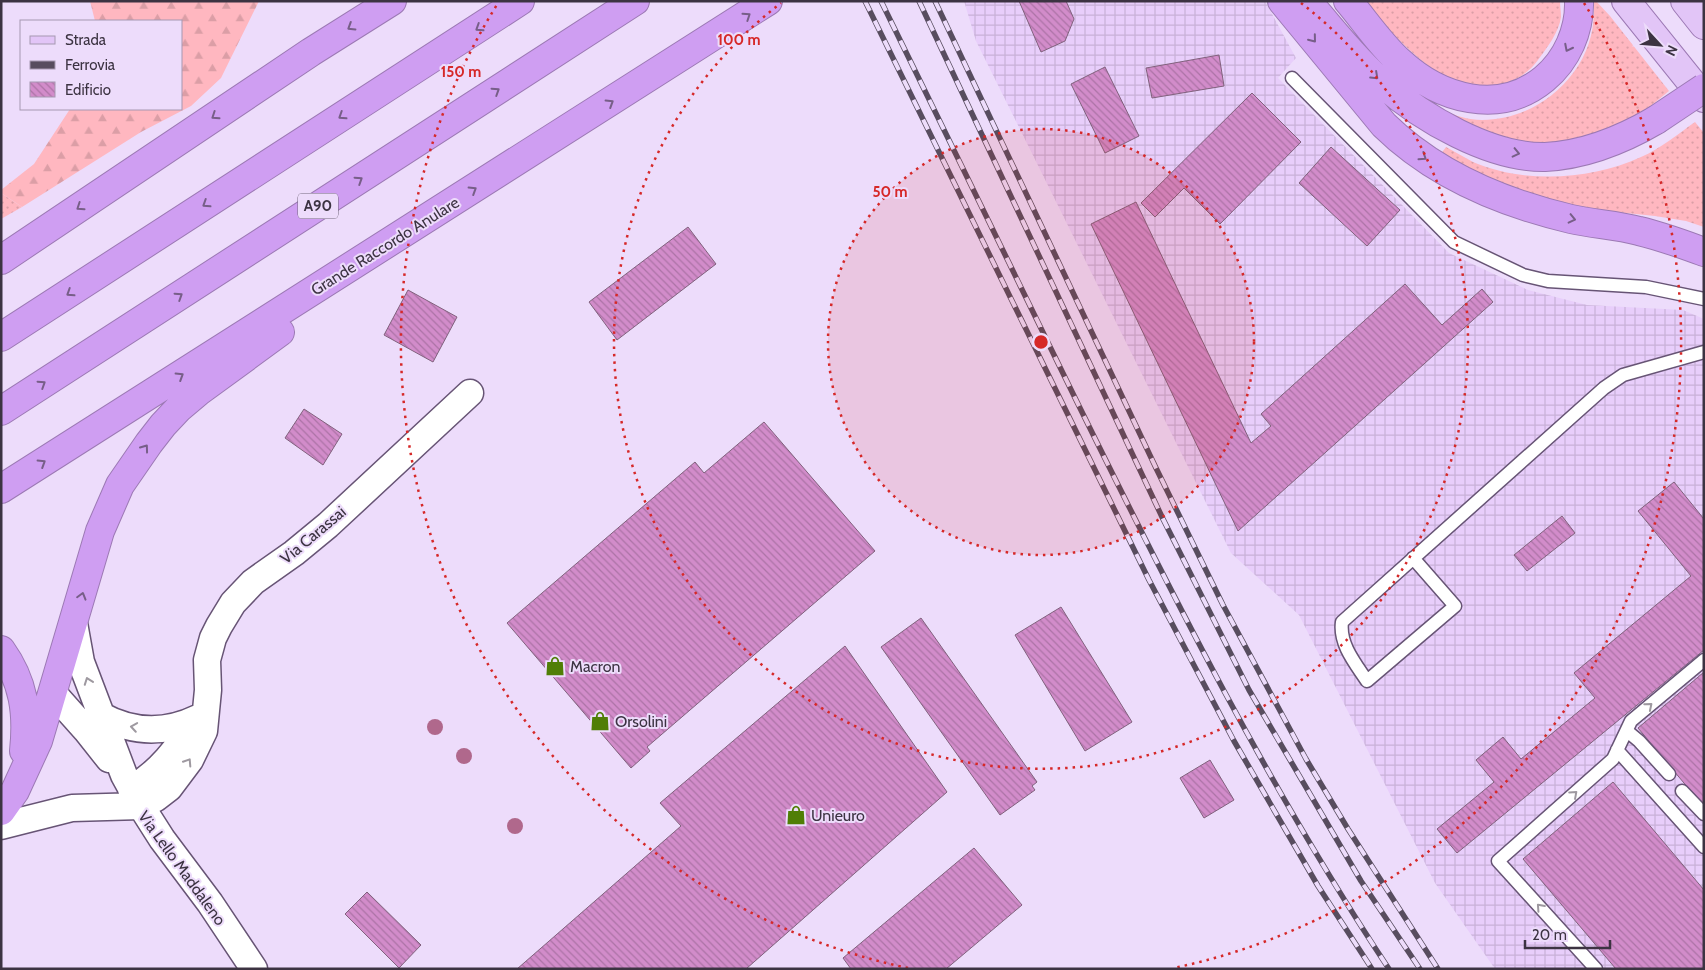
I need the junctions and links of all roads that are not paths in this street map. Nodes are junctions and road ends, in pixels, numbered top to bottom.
1 (392, 1) edge
2 (520, 1) edge
3 (635, 1) edge
4 (768, 1) edge
5 (1282, 1) edge
6 (1307, 1) edge
7 (1348, 1) edge
8 (1579, 1) edge
9 (1626, 1) edge
10 (1685, 1) edge
11 (1704, 25) edge
12 (1292, 78) dead end
13 (1704, 88) edge
14 (1704, 98) edge
15 (1704, 252) edge
16 (1, 260) edge
17 (343, 273) junction
18 (1704, 299) edge
19 (1, 337) edge
20 (1704, 352) edge
21 (470, 393) dead end
22 (1, 411) edge
23 (1, 489) edge
24 (1413, 558) junction
25 (74, 623) junction
26 (1, 649) edge
27 (1704, 660) edge
28 (52, 693) junction
29 (202, 711) junction
30 (100, 715) junction
31 (1627, 731) junction
32 (1617, 750) junction
33 (1669, 774) dead end
34 (22, 777) junction
35 (139, 790) junction
36 (1682, 791) dead end
37 (1, 811) edge
38 (1704, 814) edge
39 (1, 826) edge
40 (1704, 847) edge
41 (254, 969) edge
42 (1596, 969) edge

1 -> 16 highway
2 -> 19 highway
22 -> 3 highway, A90
17 -> 4 highway, Grande Raccordo Anulare
5 -> 15 highway
6 -> 13 highway, bridge
8 -> 7 highway
9 - 14 main road
10 - 11 main road
12 - 18 lane
23 -> 17 highway, Grande Raccordo Anulare
25 -> 17 highway
20 - 24 lane
21 - 29 street, Via Carassai
24 - 24 lane
25 - 28 highway
30 -> 25 street
26 - 28 highway
26 - 34 highway
31 -> 27 lane
28 - 34 highway
28 - 35 street
29 -> 30 street
29 - 35 street, Via Carassai
30 - 35 street
31 - 32 lane
31 - 33 lane
32 - 40 lane
42 -> 32 lane
34 - 37 highway
35 - 39 street, Via Lello Maddaleno
35 - 41 street, Via Lello Maddaleno
36 - 38 lane

